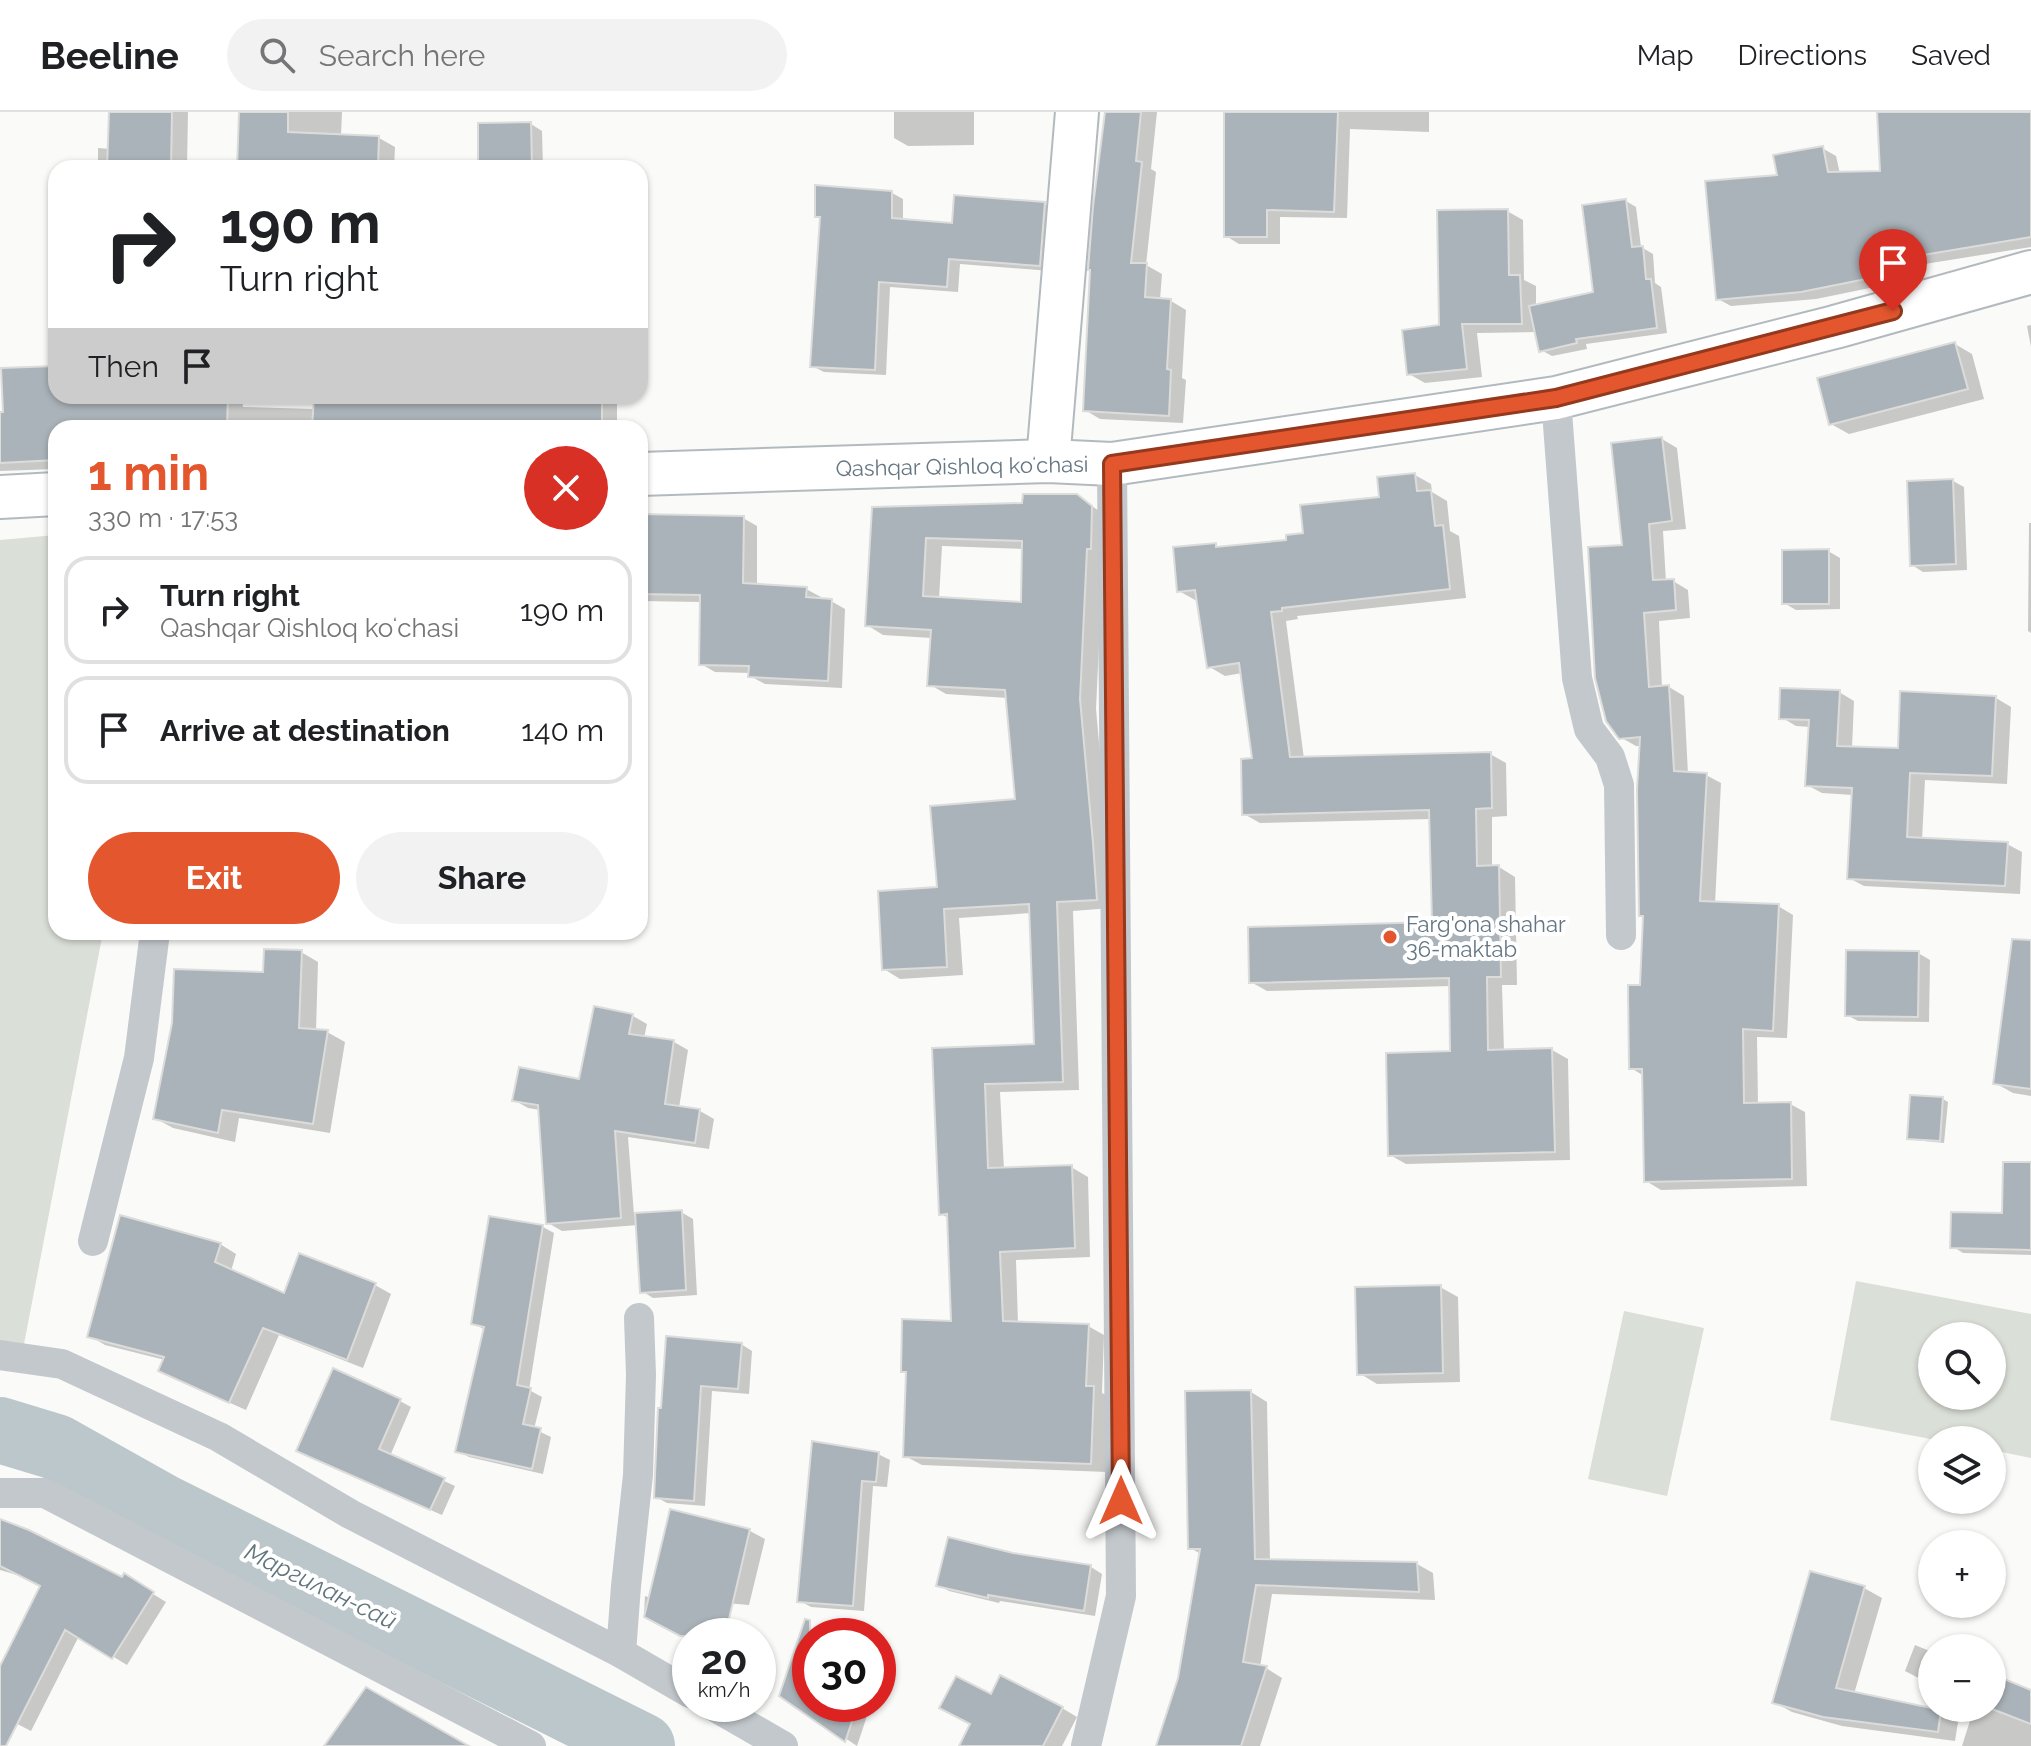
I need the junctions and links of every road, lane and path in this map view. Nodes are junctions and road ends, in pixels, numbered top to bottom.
1 (1077, 112) edge
2 (2031, 272) edge
3 (1556, 398) junction
4 (1048, 461) junction
5 (1112, 464) junction
6 (648, 474) edge
7 (48, 494) edge
8 (0, 497) edge
9 (1621, 935) dead end
10 (154, 940) edge
11 (93, 1241) dead end
12 (639, 1318) dead end
13 (0, 1355) edge
14 (0, 1493) edge
15 (621, 1653) junction
16 (672, 1683) edge
17 (741, 1722) edge
18 (531, 1746) edge
19 (783, 1746) edge
20 (1086, 1746) edge

1 - 4 main road
2 - 3 main road, Qashqar Qishloq koʻchasi
3 - 5 main road, Qashqar Qishloq koʻchasi
3 - 9 street
4 - 5 main road, Qashqar Qishloq koʻchasi
4 - 6 main road, Qashqar Qishloq koʻchasi
5 - 20 street
7 - 8 main road
10 - 11 street
12 - 15 street
13 - 15 street
14 - 18 street
15 - 16 street
17 - 19 street

